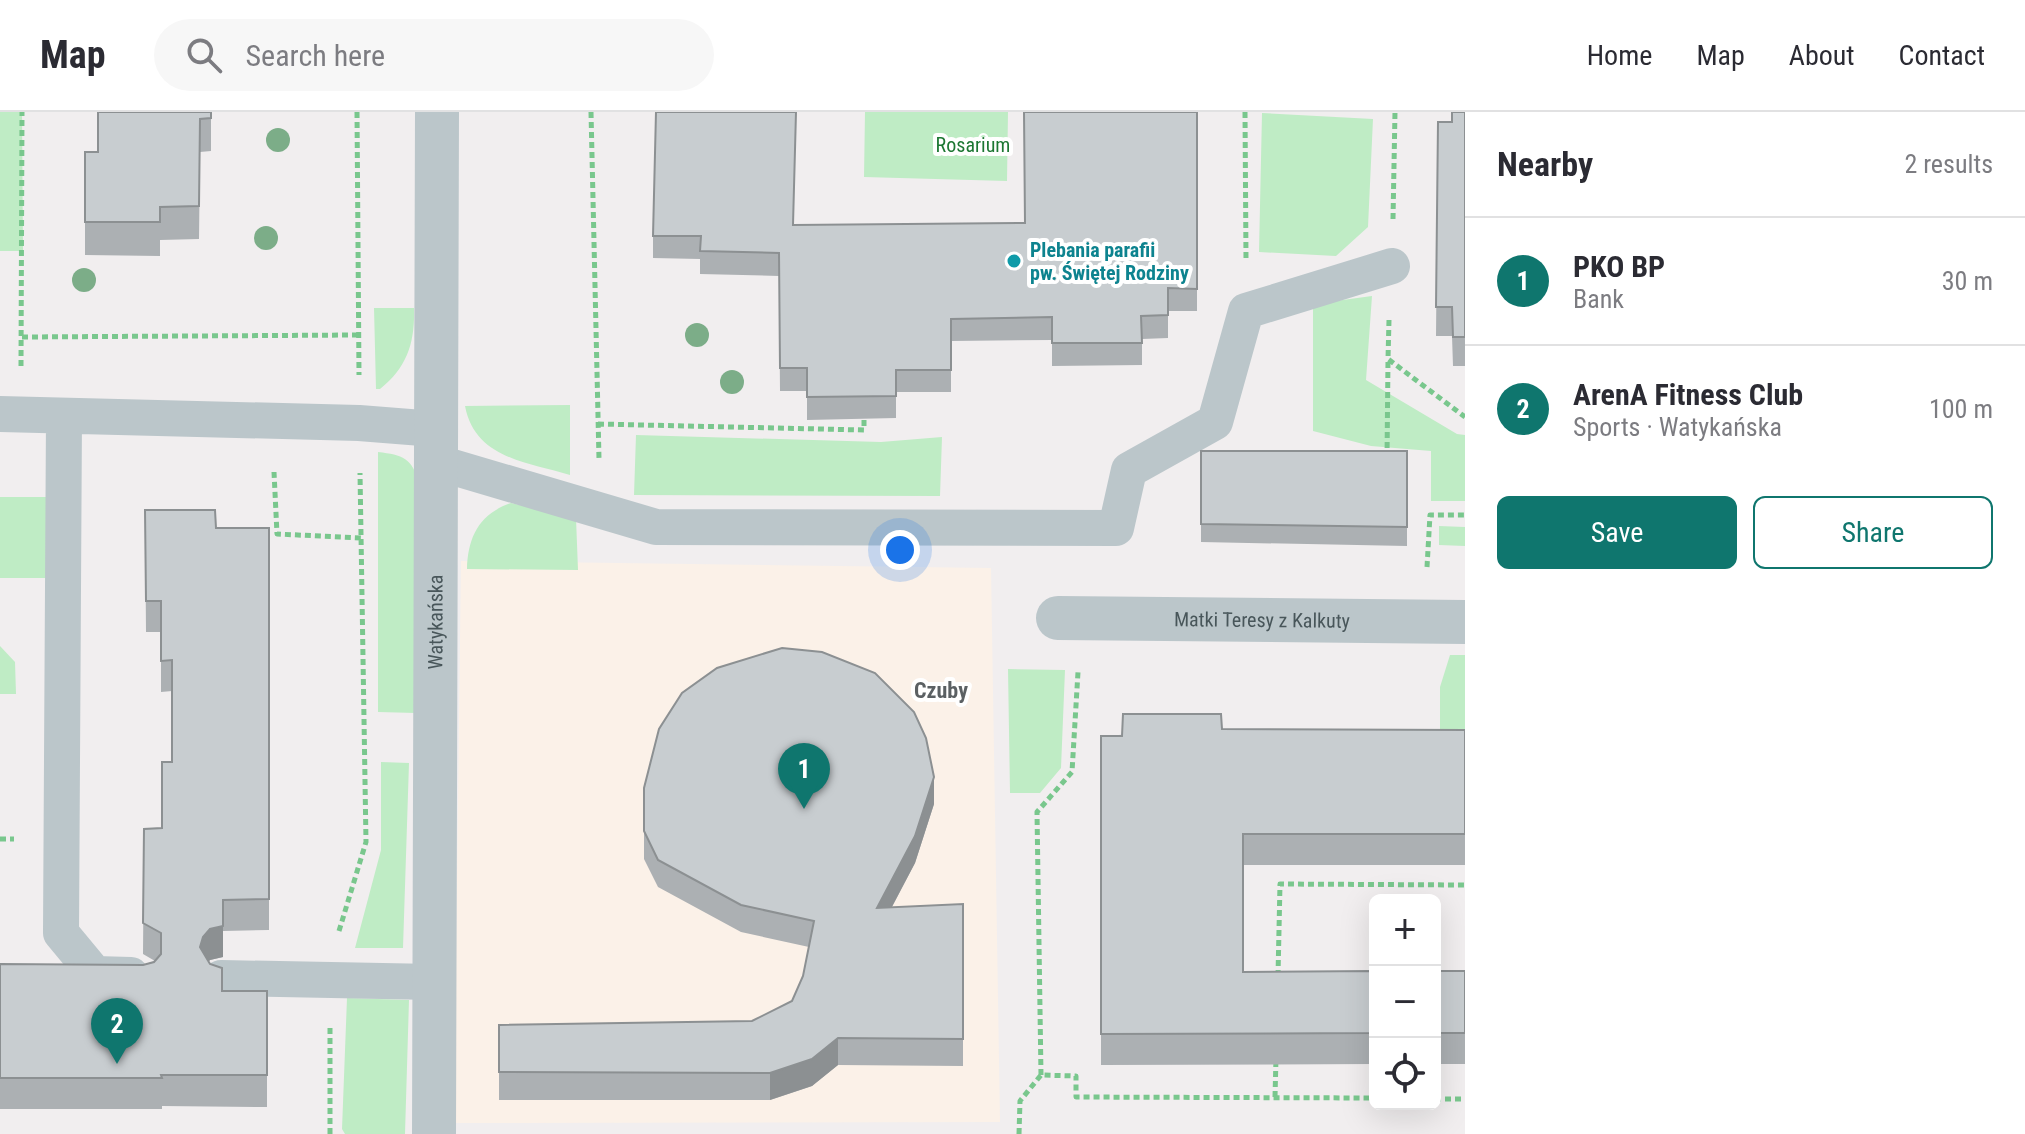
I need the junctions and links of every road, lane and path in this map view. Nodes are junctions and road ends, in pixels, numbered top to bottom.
1 (22, 112) edge
2 (357, 112) edge
3 (437, 112) edge
4 (591, 112) edge
5 (1245, 112) edge
6 (1392, 266) dead end
7 (1246, 311) junction
8 (359, 335) junction
9 (22, 337) junction
10 (1388, 359) dead end
11 (21, 367) dead end
12 (0, 414) edge
13 (64, 416) junction
14 (864, 419) edge
15 (359, 423) junction
16 (598, 424) junction
17 (437, 446) junction
18 (274, 459) dead end
19 (1387, 470) edge
20 (601, 512) junction
21 (361, 538) junction
22 (1058, 618) dead end
23 (1465, 622) edge
24 (1079, 667) dead end
25 (1465, 885) edge
26 (143, 975) edge
27 (221, 978) edge
28 (330, 980) junction
29 (434, 982) junction
30 (1277, 990) edge
31 (1276, 1051) edge
32 (1041, 1075) junction
33 (1275, 1097) junction
34 (1369, 1098) edge
35 (1441, 1099) edge
36 (1465, 1099) edge
37 (330, 1134) edge
38 (434, 1134) edge
39 (1019, 1134) edge

1 - 9 path
2 - 8 path
3 - 17 street, Watykańska
4 - 16 path
5 - 7 path
6 - 7 lane
7 - 20 lane
8 - 9 path
8 - 15 path
9 - 11 path
10 - 19 path
12 - 13 lane
13 - 15 lane
13 - 26 lane
14 - 16 path
15 - 17 lane
15 - 21 path
16 - 20 path
17 - 20 lane
17 - 29 street, Watykańska
18 - 21 path
21 - 28 path
22 - 23 street, Matki Teresy z Kalkuty
24 - 32 path
25 - 30 path
27 - 28 lane
28 - 29 lane
28 - 37 path
29 - 38 street, Watykańska
31 - 33 path
32 - 33 path
32 - 39 path
33 - 34 path
35 - 36 path

